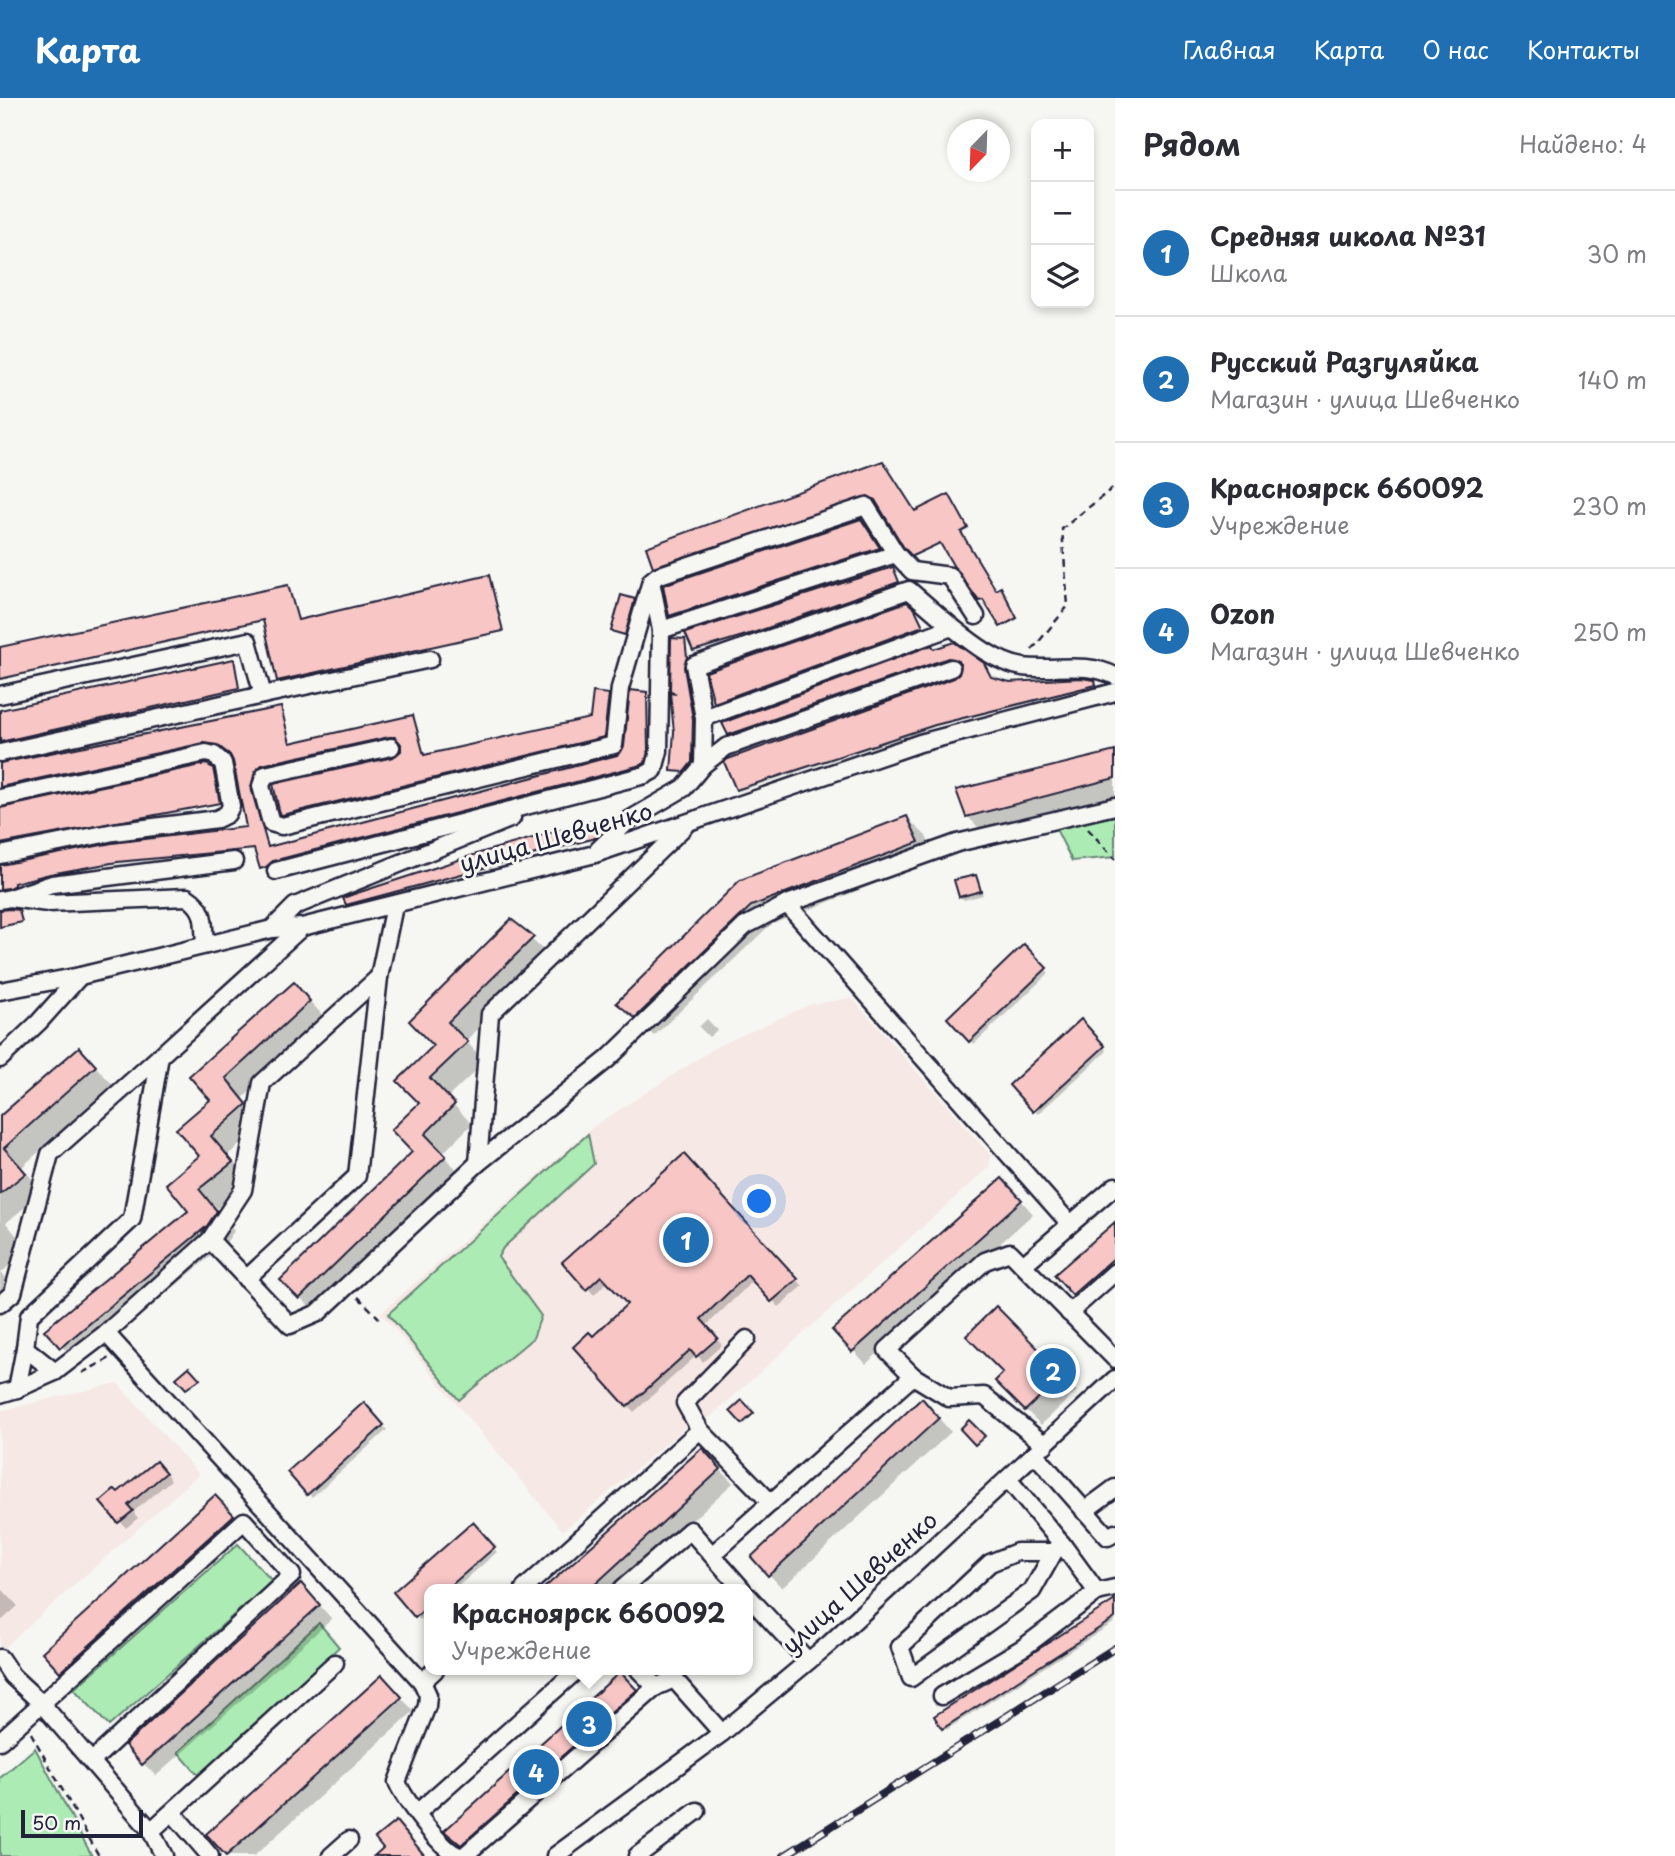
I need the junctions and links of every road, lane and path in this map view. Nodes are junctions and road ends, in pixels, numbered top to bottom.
1 (1115, 486) edge
2 (896, 554) junction
3 (651, 581) junction
4 (976, 616) dead end
5 (952, 627) junction
6 (661, 630) junction
7 (1032, 650) dead end
8 (430, 659) dead end
9 (951, 668) dead end
10 (1115, 676) edge
11 (1115, 692) edge
12 (0, 695) edge
13 (263, 695) junction
14 (704, 718) junction
15 (391, 747) dead end
16 (0, 753) edge
17 (703, 765) junction
18 (563, 797) junction
19 (0, 798) edge
20 (1115, 806) edge
21 (1074, 814) junction
22 (687, 824) junction
23 (595, 853) junction
24 (0, 855) edge
25 (1115, 859) edge
26 (234, 861) dead end
27 (276, 871) dead end
28 (5, 899) edge
29 (787, 904) junction
30 (394, 906) junction
31 (302, 927) junction
32 (272, 929) junction
33 (205, 945) junction
34 (80, 976) junction
35 (379, 977) junction
36 (0, 991) edge
37 (160, 1056) junction
38 (0, 1059) edge
39 (478, 1163) junction
40 (1115, 1186) edge
41 (1070, 1224) junction
42 (210, 1240) junction
43 (1023, 1265) junction
44 (1115, 1272) edge
45 (246, 1279) junction
46 (348, 1287) junction
47 (0, 1304) edge
48 (1069, 1313) junction
49 (379, 1318) dead end
50 (106, 1333) junction
51 (747, 1339) dead end
52 (25, 1348) junction
53 (111, 1357) dead end
54 (1115, 1359) edge
55 (55, 1372) junction
56 (79, 1375) dead end
57 (913, 1376) junction
58 (1115, 1379) edge
59 (18, 1389) junction
60 (0, 1394) edge
61 (700, 1430) junction
62 (1040, 1450) junction
63 (1007, 1479) junction
64 (1115, 1488) edge
65 (771, 1503) junction
66 (1084, 1511) junction
67 (283, 1529) junction
68 (1115, 1534) edge
69 (264, 1543) junction
70 (1058, 1548) junction
71 (712, 1555) junction
72 (530, 1584) edge
73 (628, 1584) edge
74 (738, 1584) edge
75 (1115, 1588) edge
76 (1097, 1592) junction
77 (753, 1601) edge
78 (0, 1658) edge
79 (808, 1661) junction
80 (335, 1663) dead end
81 (430, 1675) edge
82 (571, 1675) edge
83 (644, 1675) edge
84 (6, 1681) edge
85 (422, 1682) junction
86 (656, 1688) junction
87 (942, 1696) dead end
88 (41, 1703) junction
89 (30, 1730) dead end
90 (722, 1733) junction
91 (0, 1741) edge
92 (92, 1761) junction
93 (697, 1811) dead end
94 (173, 1812) junction
95 (417, 1813) junction
96 (151, 1831) junction
97 (349, 1840) dead end
98 (99, 1856) edge
99 (164, 1856) edge
100 (210, 1856) edge
101 (331, 1856) edge
102 (461, 1856) edge
103 (555, 1856) edge
104 (637, 1856) edge

1 - 7 path
2 - 3 street
2 - 4 street
2 - 6 street
3 - 6 street
3 - 15 street
5 - 10 street
5 - 14 street
5 - 14 street
6 - 18 street
8 - 13 street
9 - 17 street
11 - 22 street, улица Шевченко
12 - 13 street
13 - 16 street
14 - 17 street
17 - 23 street
18 - 27 street
18 - 32 street
19 - 24 street
20 - 21 street
21 - 25 path
21 - 29 street
22 - 23 street, улица Шевченко
22 - 39 street
23 - 30 street, улица Шевченко
26 - 28 street
28 - 33 street
29 - 39 street
29 - 41 street
30 - 31 street, улица Шевченко
30 - 35 street
31 - 32 street, улица Шевченко
31 - 37 street
32 - 33 street, улица Шевченко
33 - 34 street, улица Шевченко
34 - 36 street, улица Шевченко
34 - 38 street
35 - 42 street
35 - 45 street
37 - 47 street
37 - 52 street
39 - 46 street
40 - 41 street
41 - 43 street
42 - 45 street
42 - 50 street
43 - 48 street
43 - 57 street
44 - 48 street
45 - 46 street
46 - 49 path
48 - 54 street
50 - 55 street
50 - 67 street
51 - 61 street
52 - 55 street
52 - 59 street
53 - 56 path
55 - 59 street
57 - 62 street
57 - 65 street
58 - 62 street, улица Шевченко
59 - 60 street
61 - 65 street
61 - 72 street
62 - 63 street, улица Шевченко
62 - 66 street
63 - 70 street
63 - 79 street, улица Шевченко
64 - 66 street
65 - 71 street
66 - 68 street
67 - 69 street
67 - 85 street
69 - 88 street
69 - 92 street
70 - 70 street
70 - 76 street
71 - 73 street
71 - 74 street
75 - 76 street
76 - 87 street
77 - 79 street
78 - 84 street
79 - 90 street, улица Шевченко
80 - 94 street
81 - 85 street
82 - 95 street
83 - 86 street
84 - 88 street
85 - 95 street
86 - 90 street
86 - 102 street
88 - 91 street
88 - 92 street
89 - 98 path
90 - 103 street, улица Шевченко
92 - 96 street
93 - 104 street
94 - 96 street
94 - 100 street
95 - 102 street
96 - 99 street
97 - 101 street

